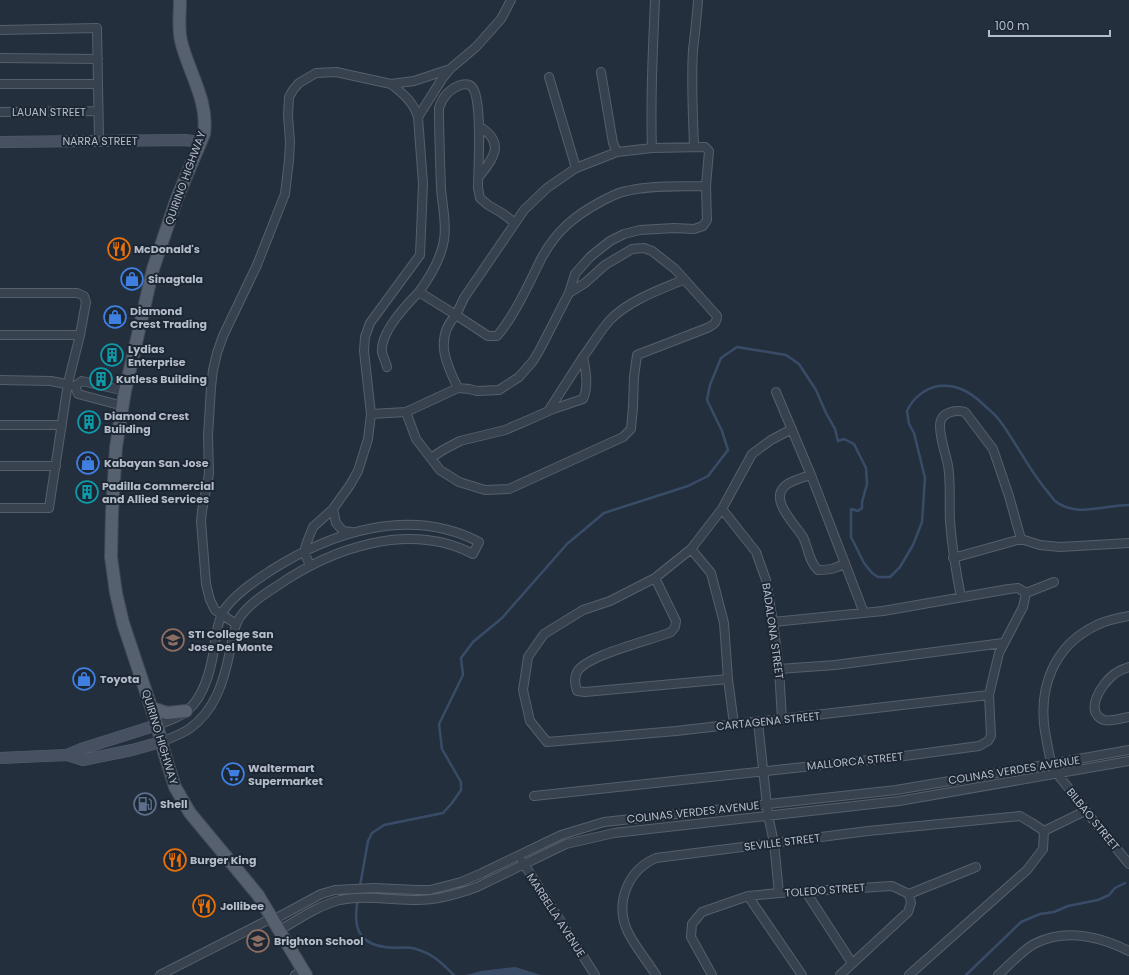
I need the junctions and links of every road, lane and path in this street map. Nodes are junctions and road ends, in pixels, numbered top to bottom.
1 (180, 0) edge
2 (511, 0) edge
3 (656, 0) edge
4 (698, 0) edge
5 (0, 30) edge
6 (0, 58) edge
7 (98, 59) junction
8 (450, 69) junction
9 (601, 72) dead end
10 (549, 78) dead end
11 (0, 84) edge
12 (98, 84) junction
13 (391, 84) junction
14 (98, 111) junction
15 (0, 112) edge
16 (418, 117) junction
17 (480, 127) junction
18 (100, 140) junction
19 (0, 142) edge
20 (200, 142) junction
21 (694, 147) junction
22 (652, 148) junction
23 (617, 152) junction
24 (576, 168) junction
25 (478, 178) junction
26 (706, 186) junction
27 (515, 223) junction
28 (683, 280) junction
29 (420, 292) junction
30 (0, 293) edge
31 (569, 293) junction
32 (456, 314) junction
33 (0, 335) edge
34 (80, 335) junction
35 (583, 357) junction
36 (387, 367) dead end
37 (0, 380) edge
38 (71, 384) junction
39 (458, 388) junction
40 (125, 391) junction
41 (776, 392) dead end
42 (123, 406) junction
43 (548, 411) junction
44 (406, 412) junction
45 (371, 414) junction
46 (62, 424) junction
47 (0, 425) edge
48 (792, 429) junction
49 (430, 458) junction
50 (0, 466) edge
51 (56, 466) junction
52 (811, 475) junction
53 (0, 508) edge
54 (333, 509) junction
55 (722, 509) junction
56 (353, 532) junction
57 (1021, 539) junction
58 (1129, 543) edge
59 (691, 549) junction
60 (304, 552) junction
61 (953, 558) junction
62 (845, 563) junction
63 (310, 566) junction
64 (655, 578) junction
65 (1054, 582) dead end
66 (1026, 593) junction
67 (961, 597) junction
68 (222, 613) junction
69 (864, 613) junction
70 (1129, 616) edge
71 (773, 622) junction
72 (236, 624) junction
73 (1003, 643) junction
74 (1129, 667) edge
75 (779, 669) junction
76 (728, 679) junction
77 (989, 696) junction
78 (152, 708) junction
79 (186, 711) junction
80 (1129, 717) edge
81 (782, 719) junction
82 (758, 722) junction
83 (734, 724) junction
84 (157, 725) junction
85 (161, 742) junction
86 (1129, 750) edge
87 (67, 755) junction
88 (0, 758) edge
89 (1129, 761) edge
90 (1052, 764) junction
91 (764, 771) junction
92 (1058, 774) junction
93 (534, 796) dead end
94 (767, 804) junction
95 (1085, 811) junction
96 (768, 815) junction
97 (1044, 832) junction
98 (774, 843) junction
99 (518, 856) junction
100 (524, 864) junction
101 (1129, 864) edge
102 (976, 867) dead end
103 (473, 877) junction
104 (477, 887) junction
105 (378, 888) junction
106 (346, 889) junction
107 (806, 892) junction
108 (779, 893) junction
109 (909, 894) junction
110 (748, 896) junction
111 (379, 898) junction
112 (347, 900) junction
113 (275, 923) junction
114 (1129, 952) edge
115 (852, 964) junction
116 (301, 974) edge
117 (160, 975) edge
118 (595, 975) edge
119 (656, 975) edge
120 (712, 975) edge
121 (802, 975) edge
122 (840, 975) edge
123 (909, 975) edge
124 (998, 975) edge

1 - 20 main road, QUIRINO HIGHWAY
2 - 8 street
3 - 22 street
4 - 21 street
5 - 7 street
6 - 7 street
7 - 12 street
8 - 13 street
8 - 16 street
9 - 23 street
10 - 24 street
11 - 12 street
12 - 14 street
13 - 16 street
13 - 68 street
14 - 15 street, LAUAN STREET
14 - 18 street
16 - 45 street
17 - 25 street
17 - 25 street
17 - 29 street
18 - 19 street, NARRA STREET
18 - 20 street, NARRA STREET
20 - 40 main road, QUIRINO HIGHWAY
21 - 22 street
21 - 26 street
22 - 23 street
23 - 24 street
24 - 27 street
25 - 27 street
26 - 31 street
26 - 32 street
27 - 32 street
28 - 31 street
28 - 35 street
28 - 49 street
29 - 32 street
29 - 36 street
30 - 34 street
31 - 39 street
32 - 39 street
33 - 34 street
34 - 38 street
35 - 43 street
35 - 43 street
37 - 38 street
38 - 40 street
38 - 42 street
38 - 46 street
39 - 44 street
40 - 42 main road, QUIRINO HIGHWAY
41 - 48 street
42 - 78 main road, QUIRINO HIGHWAY
43 - 49 street
44 - 45 street
44 - 49 street
45 - 54 street
46 - 47 street
46 - 51 street
48 - 52 street
48 - 55 street
50 - 51 street
51 - 53 street
52 - 62 street
52 - 62 street
54 - 56 street
54 - 60 street
55 - 59 street
55 - 71 street, BADALONA STREET
56 - 60 street
56 - 63 street
57 - 58 street
57 - 61 street
57 - 61 street
59 - 64 street
59 - 76 street
60 - 63 street
60 - 68 street
61 - 67 street
62 - 69 street
63 - 72 street
64 - 76 street
64 - 83 street, CARTAGENA STREET
65 - 66 street
66 - 67 street
66 - 73 street, MALLORCA STREET
67 - 69 street
68 - 72 street
68 - 79 street
69 - 71 street
70 - 90 street, BILBAO STREET
71 - 75 street, BADALONA STREET
72 - 85 street
73 - 75 street
73 - 77 street, MALLORCA STREET
74 - 80 street
75 - 81 street, BADALONA STREET
76 - 83 street
77 - 81 street, CARTAGENA STREET
77 - 91 street, MALLORCA STREET
78 - 79 main road
78 - 84 main road, QUIRINO HIGHWAY
79 - 84 street
81 - 82 street, CARTAGENA STREET
82 - 83 street, CARTAGENA STREET
82 - 91 street
84 - 85 main road, QUIRINO HIGHWAY
84 - 87 street
85 - 87 street
85 - 113 main road, QUIRINO HIGHWAY
86 - 90 street, COLINAS VERDES AVENUE
87 - 88 street
89 - 92 street, COLINAS VERDES AVENUE
90 - 92 street, BILBAO STREET
90 - 94 street, COLINAS VERDES AVENUE
91 - 93 street, MALLORCA STREET
91 - 94 street
92 - 95 street, BILBAO STREET
92 - 96 street, COLINAS VERDES AVENUE
94 - 96 street
94 - 99 street, COLINAS VERDES AVENUE
95 - 97 street
95 - 101 street, BILBAO STREET
96 - 98 street
96 - 100 street, COLINAS VERDES AVENUE
97 - 98 street, SEVILLE STREET
97 - 123 street
98 - 108 street
98 - 119 street, SEVILLE STREET
99 - 100 street, MARBELLA AVENUE
99 - 103 street, COLINAS VERDES AVENUE
100 - 104 street, COLINAS VERDES AVENUE
100 - 118 street, MARBELLA AVENUE
102 - 109 street
103 - 104 street
103 - 105 street, COLINAS VERDES AVENUE
104 - 111 street, COLINAS VERDES AVENUE
105 - 106 street, COLINAS VERDES AVENUE
105 - 111 street
106 - 112 street
106 - 113 street, COLINAS VERDES AVENUE
107 - 108 street, TOLEDO STREET
107 - 109 street, TOLEDO STREET
107 - 115 street
108 - 110 street, TOLEDO STREET
109 - 115 street
110 - 120 street, TOLEDO STREET
110 - 121 street
111 - 112 street, COLINAS VERDES AVENUE
112 - 113 street, COLINAS VERDES AVENUE
113 - 116 main road, QUIRINO HIGHWAY
113 - 117 street
114 - 124 street
115 - 122 street

